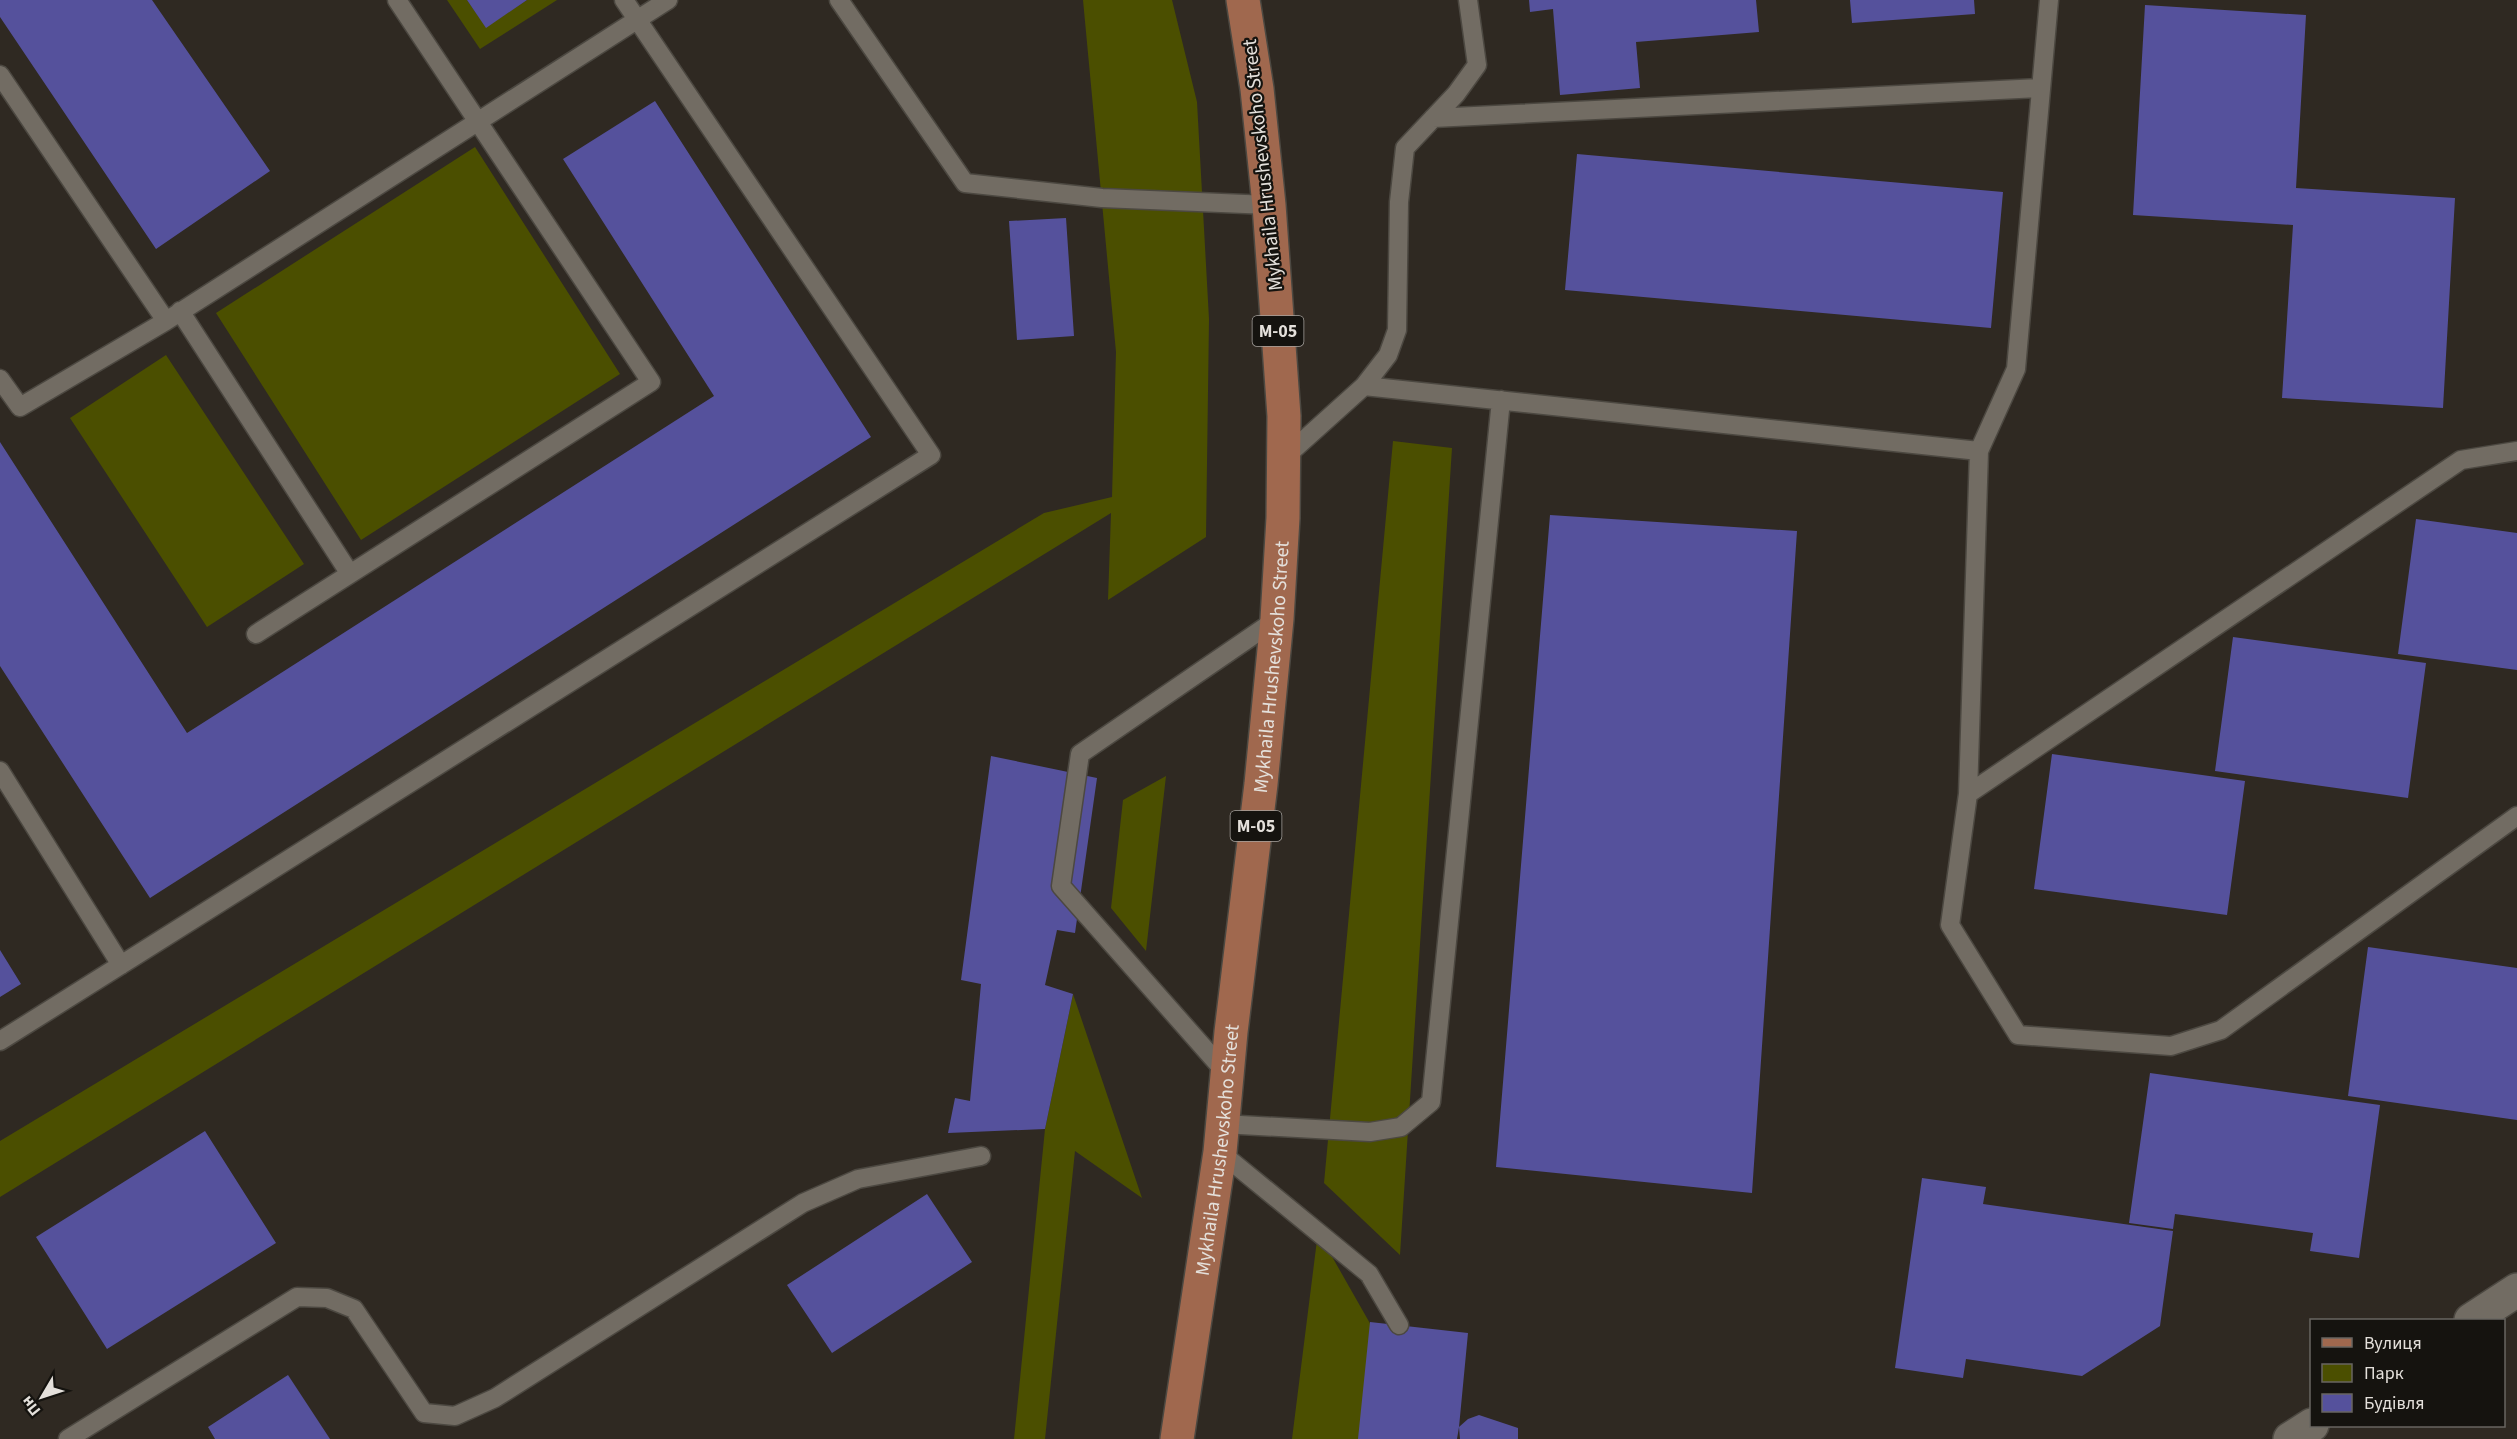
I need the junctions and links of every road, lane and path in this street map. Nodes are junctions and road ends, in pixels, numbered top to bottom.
1 (397, 0) edge
2 (624, 0) edge
3 (668, 0) edge
4 (839, 0) edge
5 (1243, 0) edge
6 (1468, 0) edge
7 (2049, 0) edge
8 (636, 19) junction
9 (0, 75) edge
10 (2041, 88) junction
11 (1433, 118) junction
12 (480, 122) junction
13 (1269, 205) junction
14 (173, 316) junction
15 (0, 379) edge
16 (1364, 386) junction
17 (1502, 400) junction
18 (1979, 451) junction
19 (2517, 451) edge
20 (1284, 458) junction
21 (350, 574) junction
22 (1277, 619) junction
23 (256, 634) dead end
24 (0, 771) edge
25 (1968, 794) junction
26 (2517, 816) edge
27 (121, 965) junction
28 (0, 1041) edge
29 (1227, 1074) junction
30 (1221, 1138) junction
31 (981, 1156) dead end
32 (2517, 1290) edge
33 (2473, 1319) edge
34 (1399, 1325) dead end
35 (2310, 1426) edge
36 (68, 1439) edge
37 (1177, 1439) edge
38 (2290, 1439) edge

1 - 12 lane
2 - 8 lane
3 - 8 lane
4 - 13 lane
5 - 13 main road, Mykhaila Hrushevskoho Street / М-05
6 - 11 lane
7 - 10 lane
8 - 12 lane
8 - 27 lane
9 - 14 lane
10 - 11 lane
10 - 18 lane
11 - 16 lane
12 - 14 lane
12 - 21 lane
13 - 20 main road, Mykhaila Hrushevskoho Street / М-05
14 - 15 lane
14 - 21 lane
16 - 17 lane
16 - 20 lane
17 - 18 lane
17 - 30 lane
18 - 25 lane
19 - 25 lane
20 - 22 main road, Mykhaila Hrushevskoho Street / М-05
21 - 23 lane
22 - 29 main road, Mykhaila Hrushevskoho Street / М-05
22 - 29 lane
24 - 27 lane
25 - 26 lane
27 - 28 lane
29 - 30 main road, Mykhaila Hrushevskoho Street / М-05
30 - 34 lane
30 - 37 main road, Mykhaila Hrushevskoho Street / М-05
31 - 36 lane
32 - 33 street
35 - 38 street

